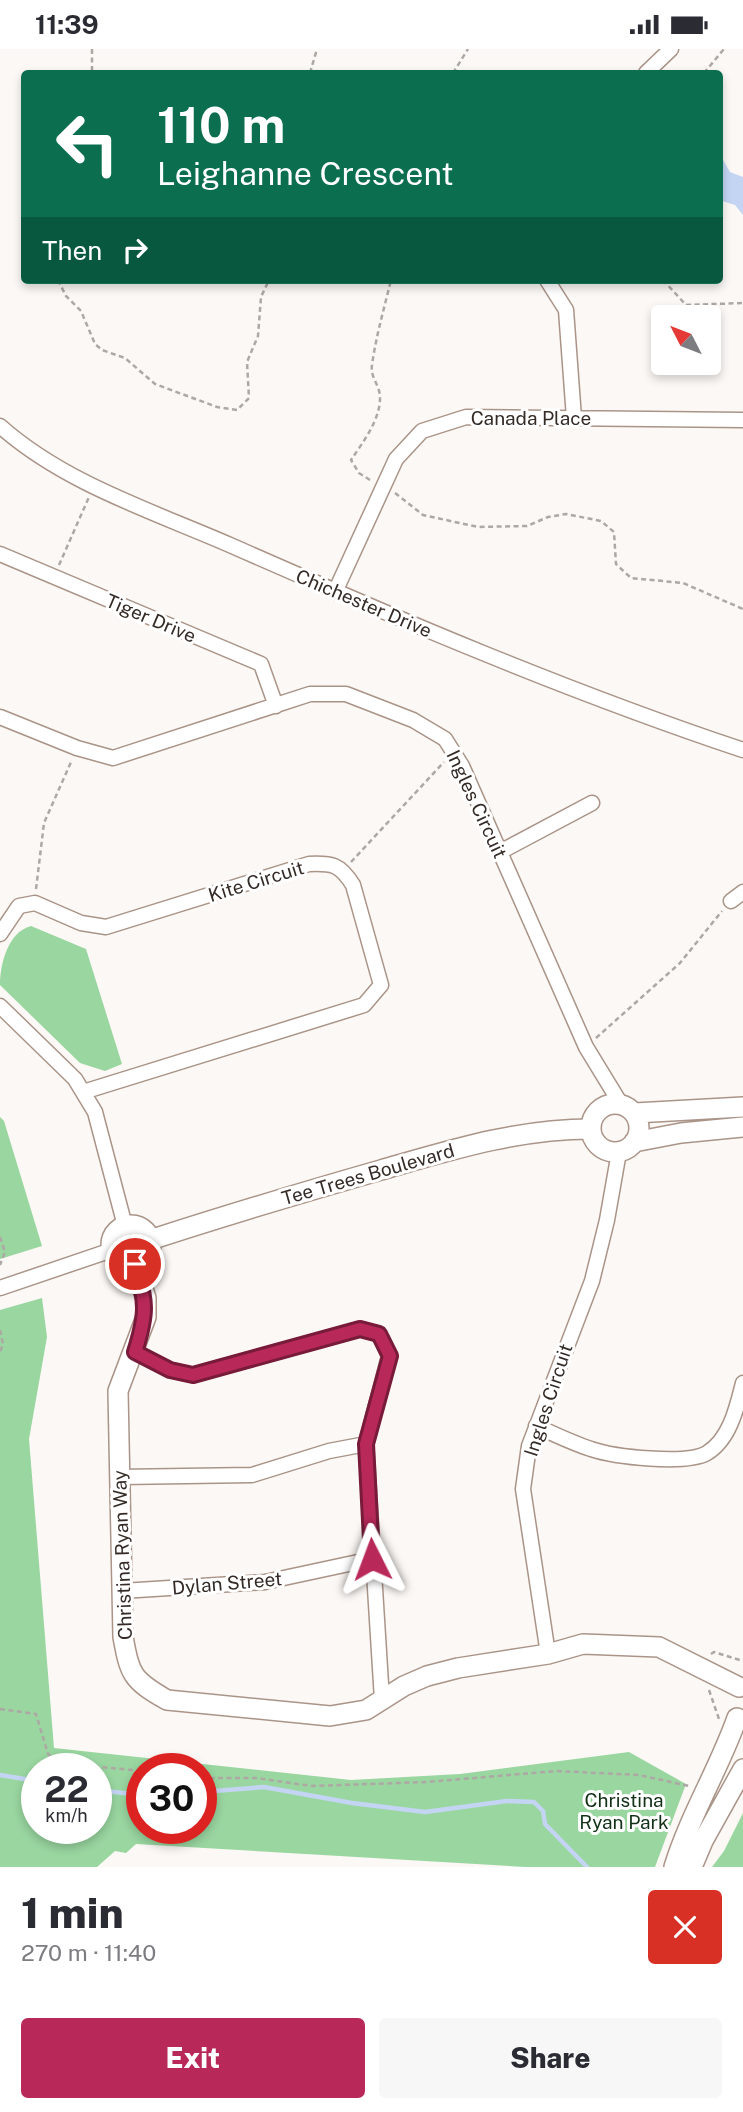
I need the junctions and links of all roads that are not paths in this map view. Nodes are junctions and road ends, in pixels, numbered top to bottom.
1 (671, 49) edge
2 (649, 70) edge
3 (550, 284) edge
4 (574, 418) junction
5 (743, 420) edge
6 (0, 426) edge
7 (0, 554) edge
8 (335, 592) junction
9 (276, 706) junction
10 (0, 717) edge
11 (743, 750) edge
12 (592, 803) dead end
13 (500, 852) junction
14 (0, 934) edge
15 (0, 1006) edge
16 (83, 1092) junction
17 (743, 1107) edge
18 (629, 1109) junction
19 (743, 1126) edge
20 (591, 1129) junction
21 (626, 1147) junction
22 (125, 1226) junction
23 (150, 1240) junction
24 (112, 1250) junction
25 (135, 1264) junction
26 (0, 1288) edge
27 (135, 1352) junction
28 (743, 1383) edge
29 (536, 1426) junction
30 (366, 1444) junction
31 (120, 1477) junction
32 (372, 1559) junction
33 (122, 1591) junction
34 (548, 1654) junction
35 (741, 1685) edge
36 (382, 1700) junction
37 (733, 1722) edge
38 (743, 1769) edge
39 (674, 1867) edge
40 (692, 1867) edge

1 - 2 street
3 - 4 street
4 - 5 street, Canada Place
4 - 8 street, Canada Place
6 - 8 street, Chichester Drive
7 - 9 street, Tiger Drive
8 - 11 street, Chichester Drive
9 - 10 street, Ingles Circuit
9 - 13 street, Ingles Circuit
12 - 13 street
13 - 18 street, Ingles Circuit
14 - 16 street, Kite Circuit
15 - 16 street
16 - 22 street
17 - 18 street
18 - 20 street
18 - 21 street
19 - 21 street
20 - 21 street
20 - 23 street, Tee Trees Boulevard
21 - 29 street, Ingles Circuit
22 - 23 street
22 - 24 street
23 - 25 street
24 - 25 street
24 - 26 street
25 - 27 street, Christina Ryan Way
27 - 30 street
27 - 31 street, Christina Ryan Way
28 - 29 street
29 - 34 street, Ingles Circuit
30 - 31 street
30 - 32 street
31 - 33 street, Christina Ryan Way
32 - 33 street, Dylan Street
32 - 36 street
33 - 36 street, Christina Ryan Way
34 - 35 street, Christina Ryan Way
34 - 36 street, Christina Ryan Way
35 - 37 street
37 - 39 street
38 - 40 street

